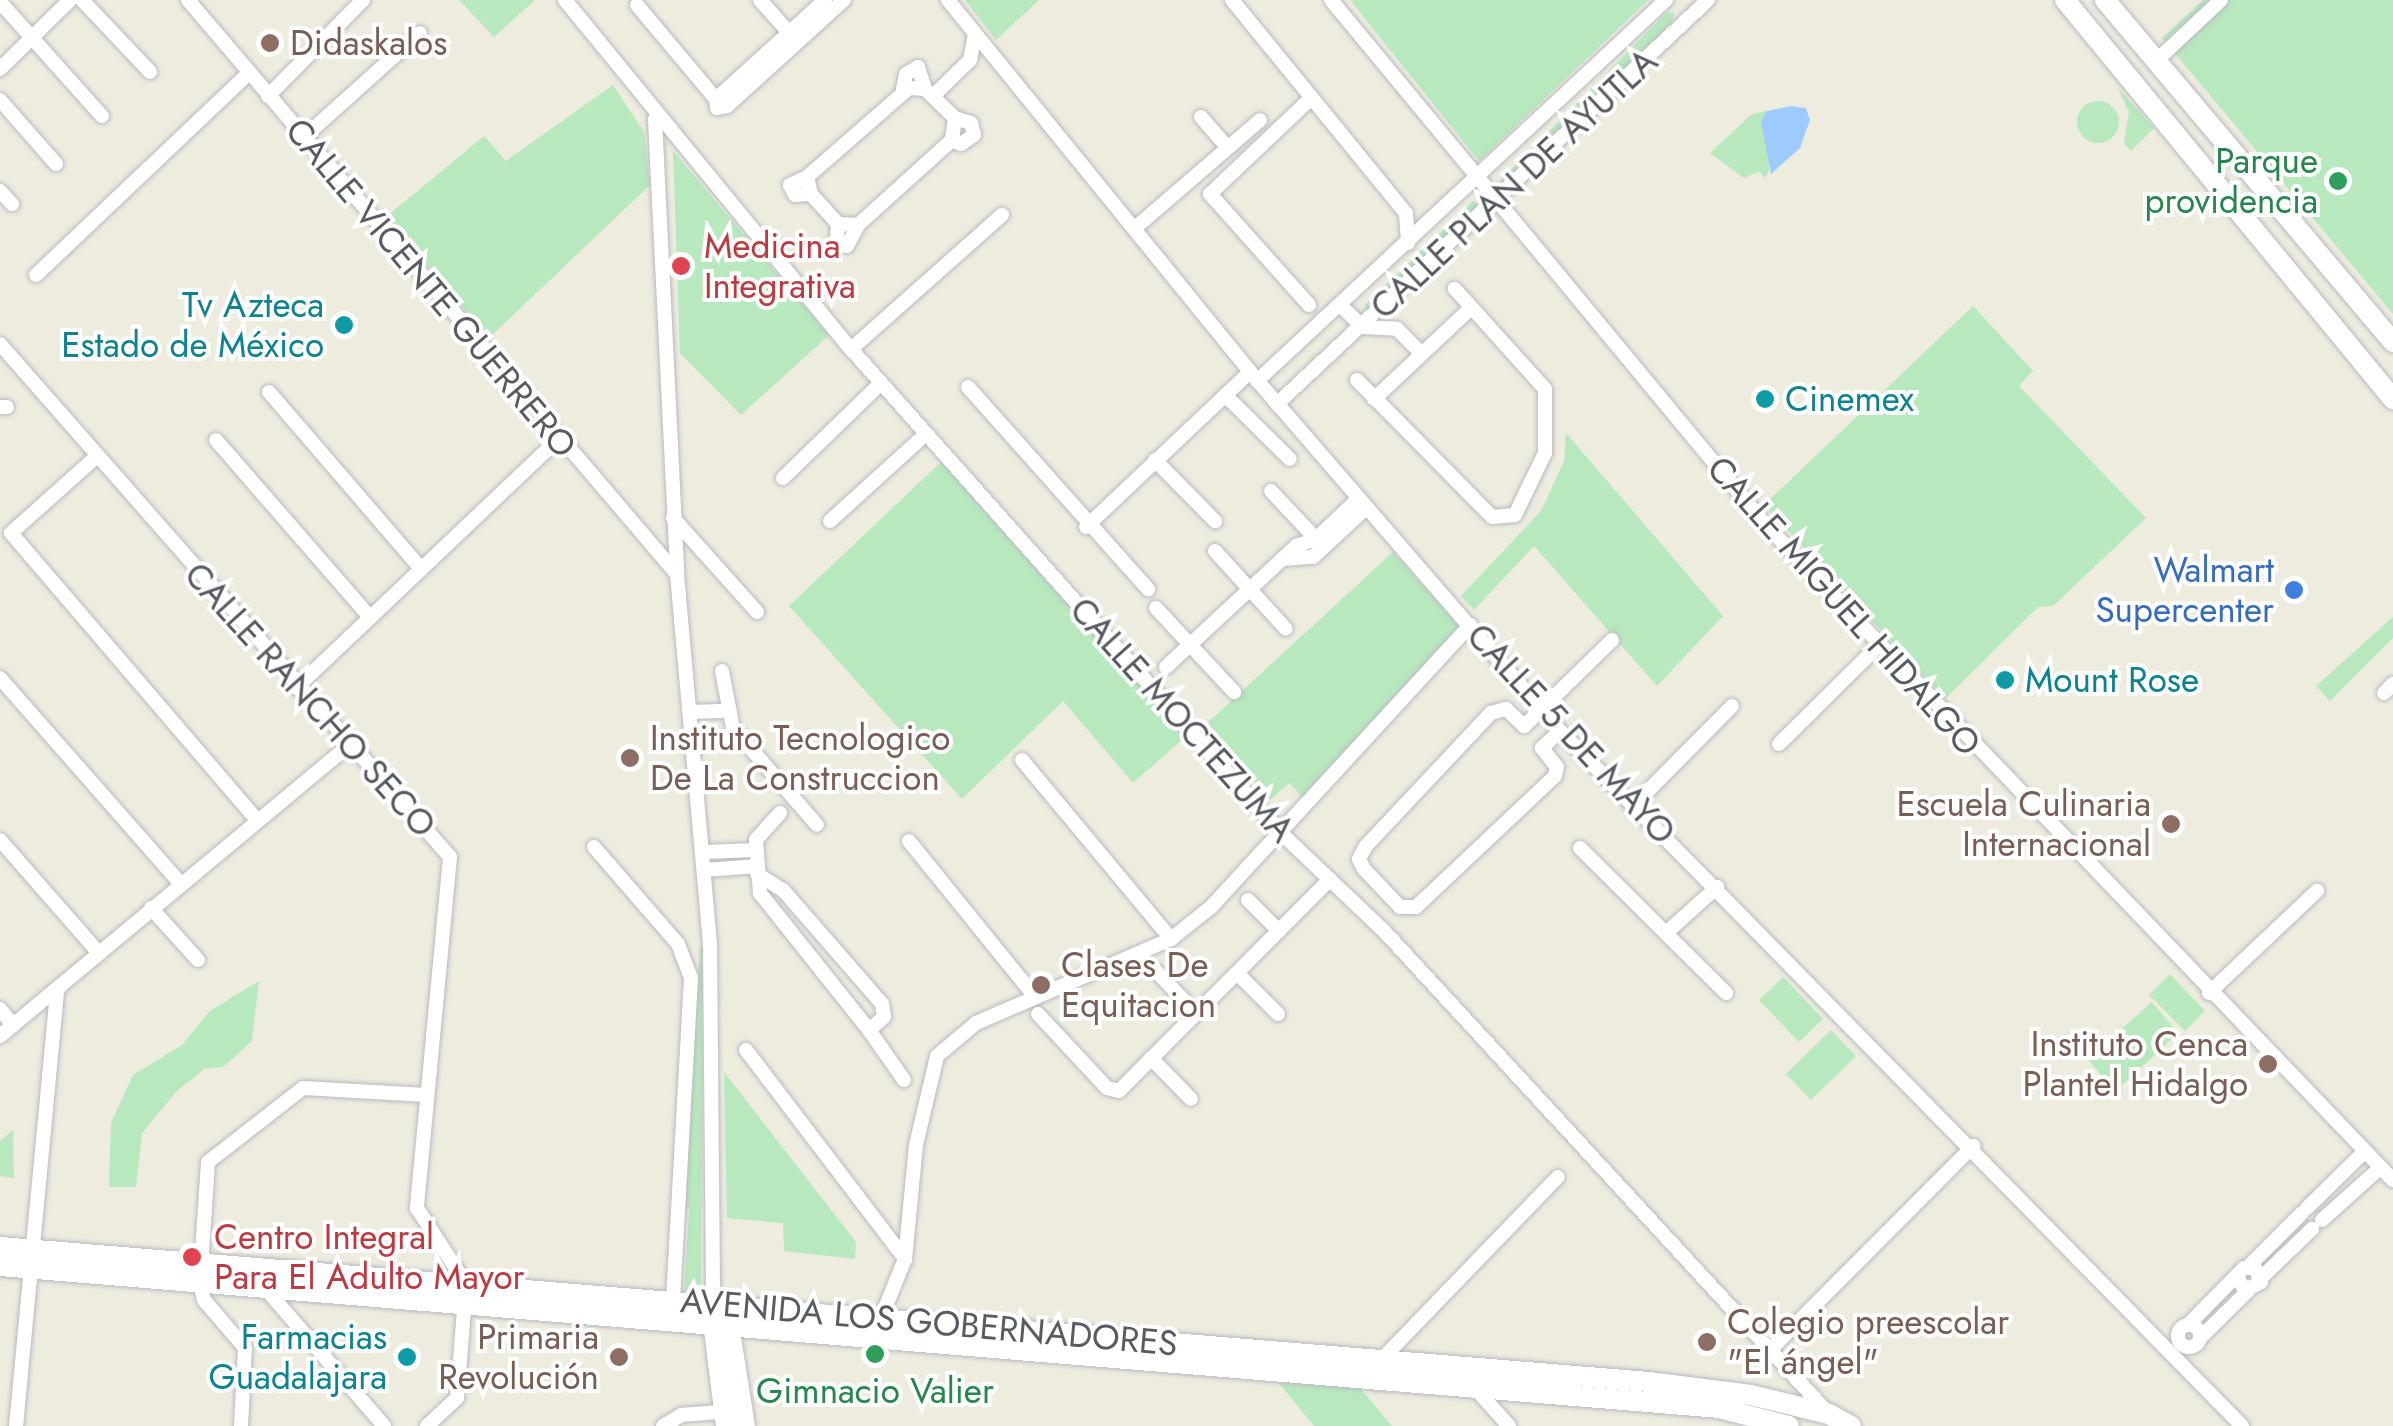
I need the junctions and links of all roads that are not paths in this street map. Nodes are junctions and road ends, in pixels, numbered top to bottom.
1 (70, 0) edge
2 (82, 0) edge
3 (188, 0) edge
4 (363, 0) edge
5 (565, 0) edge
6 (760, 0) edge
7 (824, 0) edge
8 (844, 0) edge
9 (948, 0) edge
10 (1232, 0) edge
11 (1331, 0) edge
12 (1666, 0) edge
13 (1675, 0) edge
14 (1708, 0) edge
15 (2065, 0) edge
16 (2105, 0) edge
17 (2222, 0) edge
18 (0, 2) edge
19 (637, 5) dead end
20 (1691, 16) junction
21 (420, 32) dead end
22 (974, 35) junction
23 (31, 36) junction
24 (793, 37) junction
25 (992, 58) junction
26 (970, 60) junction
27 (2156, 61) junction
28 (0, 69) edge
29 (150, 72) dead end
30 (249, 74) junction
31 (929, 92) junction
32 (268, 96) junction
33 (1311, 98) junction
34 (0, 100) edge
35 (102, 116) dead end
36 (655, 118) junction
37 (1202, 118) dead end
38 (1260, 120) dead end
39 (303, 138) junction
40 (1227, 147) junction
41 (56, 164) dead end
42 (1474, 179) junction
43 (0, 190) edge
44 (1495, 203) junction
45 (12, 204) dead end
46 (1406, 213) junction
47 (1438, 214) junction
48 (1002, 215) dead end
49 (1135, 228) junction
50 (1408, 243) junction
51 (36, 275) dead end
52 (1455, 288) dead end
53 (1396, 296) junction
54 (1309, 305) dead end
55 (1342, 306) junction
56 (1470, 309) junction
57 (1363, 327) junction
58 (1319, 328) junction
59 (1397, 328) junction
60 (2393, 342) edge
61 (0, 344) edge
62 (1340, 348) junction
63 (851, 349) junction
64 (1422, 354) junction
65 (1357, 380) dead end
66 (1257, 381) junction
67 (881, 384) junction
68 (968, 387) dead end
69 (269, 392) dead end
70 (1225, 394) junction
71 (1374, 398) junction
72 (2393, 399) edge
73 (1277, 404) junction
74 (1247, 413) junction
75 (926, 434) junction
76 (558, 439) junction
77 (216, 440) dead end
78 (96, 457) junction
79 (1290, 459) dead end
80 (1156, 460) junction
81 (783, 478) dead end
82 (1271, 490) dead end
83 (1362, 503) junction
84 (673, 518) junction
85 (830, 521) dead end
86 (1215, 521) dead end
87 (1086, 527) junction
88 (1316, 538) junction
89 (1215, 551) dead end
90 (1282, 559) junction
91 (421, 569) junction
92 (677, 574) junction
93 (1148, 589) dead end
94 (1250, 589) junction
95 (1156, 608) dead end
96 (758, 612) dead end
97 (370, 617) junction
98 (1470, 625) junction
99 (1286, 629) dead end
100 (1612, 640) dead end
101 (1188, 646) junction
102 (1878, 646) junction
103 (1166, 668) dead end
104 (722, 672) dead end
105 (0, 678) edge
106 (296, 688) junction
107 (1234, 692) dead end
108 (1732, 706) dead end
109 (1541, 710) junction
110 (691, 712) junction
111 (727, 712) junction
112 (1560, 731) junction
113 (1780, 744) dead end
114 (348, 746) junction
115 (1022, 760) dead end
116 (1632, 807) junction
117 (780, 813) dead end
118 (258, 821) junction
119 (816, 825) dead end
120 (1282, 834) junction
121 (0, 840) edge
122 (908, 840) dead end
123 (594, 846) dead end
124 (1580, 848) dead end
125 (704, 852) junction
126 (756, 864) junction
127 (705, 870) junction
128 (1330, 879) junction
129 (180, 883) junction
130 (1717, 887) junction
131 (2317, 891) dead end
132 (1248, 900) dead end
133 (151, 908) junction
134 (1279, 931) junction
135 (1666, 933) junction
136 (1170, 938) junction
137 (98, 952) junction
138 (198, 960) dead end
139 (1155, 970) dead end
140 (1236, 974) junction
141 (57, 989) junction
142 (2209, 992) junction
143 (1726, 993) dead end
144 (1033, 994) junction
145 (0, 1010) edge
146 (1196, 1013) junction
147 (1038, 1014) dead end
148 (1278, 1014) dead end
149 (13, 1025) junction
150 (868, 1030) junction
151 (0, 1036) edge
152 (746, 1050) dead end
153 (1151, 1058) junction
154 (904, 1080) dead end
155 (427, 1095) junction
156 (1192, 1099) dead end
157 (1973, 1146) junction
158 (2365, 1152) junction
159 (2380, 1168) junction
160 (1558, 1177) dead end
161 (2393, 1180) edge
162 (2305, 1211) junction
163 (2317, 1224) junction
164 (0, 1247) edge
165 (29, 1259) junction
166 (904, 1259) junction
167 (0, 1266) edge
168 (2242, 1272) junction
169 (200, 1274) junction
170 (2261, 1278) junction
171 (265, 1288) junction
172 (2248, 1291) junction
173 (464, 1294) junction
174 (673, 1300) junction
175 (719, 1312) junction
176 (877, 1328) junction
177 (1773, 1347) junction
178 (1382, 1359) junction
179 (1332, 1366) junction
180 (1475, 1388) junction
181 (1829, 1414) junction
182 (735, 1418) edge
183 (16, 1426) edge
184 (240, 1426) edge
185 (384, 1426) edge
186 (427, 1426) edge
187 (663, 1426) edge
188 (1509, 1426) edge
189 (1789, 1426) edge
190 (1852, 1426) edge
191 (2242, 1426) edge

1 - 23 street
2 - 29 street
3 - 30 street, CALLE VICENTE GUERRERO
4 - 32 street
5 - 36 street, CALLE MOCTEZUMA
6 - 24 street
7 - 24 street
8 - 24 street
9 - 22 street, CALLE 5 DE MAYO
10 - 33 street
11 - 42 street, CALLE MIGUEL HIDALGO
12 - 42 street, CALLE PLAN DE AYUTLA
13 - 20 street
14 - 20 street, CALLE PLAN DE AYUTLA
15 - 72 street
16 - 27 street
17 - 27 street
18 - 23 street
19 - 24 street
20 - 44 street, CALLE PLAN DE AYUTLA
21 - 39 street
22 - 25 street, CALLE 5 DE MAYO
22 - 26 street
23 - 28 street
23 - 35 street
25 - 26 street
25 - 49 street, CALLE 5 DE MAYO
26 - 31 street
27 - 60 street
30 - 32 street, CALLE VICENTE GUERRERO
30 - 51 street
31 - 31 street
32 - 39 street, CALLE VICENTE GUERRERO
33 - 46 street
33 - 54 street
34 - 41 street
36 - 63 street, CALLE MOCTEZUMA
36 - 84 street
37 - 40 street
38 - 40 street
39 - 76 street, CALLE VICENTE GUERRERO
40 - 49 street
42 - 44 street, CALLE MIGUEL HIDALGO
42 - 47 street, CALLE PLAN DE AYUTLA
43 - 45 street
44 - 53 street, CALLE PLAN DE AYUTLA
44 - 102 street, CALLE MIGUEL HIDALGO
46 - 47 street
46 - 50 street
47 - 50 street, CALLE PLAN DE AYUTLA
48 - 63 street
49 - 66 street, CALLE 5 DE MAYO
50 - 55 street, CALLE PLAN DE AYUTLA
52 - 56 street
53 - 57 street, CALLE PLAN DE AYUTLA
53 - 59 street
55 - 57 street, CALLE PLAN DE AYUTLA
55 - 58 street, CALLE PLAN DE AYUTLA
56 - 64 street
56 - 71 street
57 - 59 street
57 - 62 street, CALLE PLAN DE AYUTLA
58 - 62 street, CALLE PLAN DE AYUTLA
58 - 66 street, CALLE PLAN DE AYUTLA
59 - 64 street
61 - 78 street, CALLE RANCHO SECO
62 - 73 street, CALLE PLAN DE AYUTLA
63 - 67 street, CALLE MOCTEZUMA
64 - 71 street
65 - 71 street
66 - 70 street
66 - 73 street, CALLE 5 DE MAYO
66 - 74 street
67 - 75 street, CALLE MOCTEZUMA
67 - 81 street
68 - 87 street
69 - 91 street
70 - 74 street
70 - 80 street
73 - 83 street, CALLE 5 DE MAYO
74 - 79 street
75 - 85 street
75 - 120 street, CALLE MOCTEZUMA
76 - 91 street
76 - 92 street, CALLE VICENTE GUERRERO
77 - 97 street
78 - 106 street, CALLE RANCHO SECO
78 - 118 street
80 - 86 street
80 - 87 street
82 - 88 street
83 - 88 street
83 - 90 street
83 - 98 street, CALLE 5 DE MAYO
84 - 92 street
84 - 96 street
87 - 93 street
88 - 90 street
89 - 94 street
90 - 94 street
91 - 97 street
92 - 110 street
94 - 99 street
94 - 101 street
95 - 101 street
97 - 106 street
98 - 109 street, CALLE 5 DE MAYO
98 - 120 street
100 - 109 street
101 - 103 street
101 - 107 street
102 - 113 street
102 - 142 street, CALLE MIGUEL HIDALGO
104 - 111 street
105 - 129 street
106 - 114 street, CALLE RANCHO SECO
108 - 116 street
109 - 112 street, CALLE 5 DE MAYO
109 - 112 street
110 - 111 street
110 - 125 street
111 - 119 street
112 - 116 street, CALLE 5 DE MAYO
114 - 118 street
114 - 155 street, CALLE RANCHO SECO
115 - 136 street
116 - 130 street, CALLE 5 DE MAYO
117 - 126 street
118 - 129 street
120 - 128 street, CALLE MOCTEZUMA
120 - 136 street
121 - 137 street
122 - 144 street
123 - 174 street
124 - 135 street
125 - 126 street
125 - 127 street
126 - 127 street
126 - 150 street
126 - 150 street
127 - 175 street
128 - 134 street
128 - 177 street, CALLE MOCTEZUMA
129 - 133 street
130 - 135 street
130 - 157 street, CALLE 5 DE MAYO
131 - 142 street
132 - 134 street
133 - 137 street
133 - 138 street
134 - 140 street
135 - 143 street
136 - 144 street
137 - 141 street
139 - 146 street
140 - 146 street
140 - 148 street
141 - 149 street
141 - 165 street
142 - 158 street, CALLE MIGUEL HIDALGO
144 - 166 street
145 - 149 street
146 - 153 street
147 - 153 street
149 - 151 street
150 - 154 street
152 - 166 street
153 - 156 street
155 - 169 street
155 - 173 street, CALLE RANCHO SECO
157 - 177 street
157 - 191 street, CALLE 5 DE MAYO
158 - 159 street, CALLE MIGUEL HIDALGO
158 - 162 street
159 - 161 street, CALLE MIGUEL HIDALGO
159 - 163 street
160 - 178 street
162 - 163 street
162 - 168 street
163 - 170 street
164 - 165 street, AVENIDA LOS GOBERNADORES
165 - 167 street, AVENIDA LOS GOBERNADORES
165 - 169 street, AVENIDA LOS GOBERNADORES
165 - 183 street
166 - 176 street
168 - 170 street
168 - 172 street
168 - 172 street
169 - 171 street, AVENIDA LOS GOBERNADORES
169 - 173 street, AVENIDA LOS GOBERNADORES
169 - 184 street
170 - 172 street
171 - 173 street, AVENIDA LOS GOBERNADORES
171 - 185 street
173 - 174 street, AVENIDA LOS GOBERNADORES
173 - 175 street, AVENIDA LOS GOBERNADORES
173 - 186 street
174 - 175 street, AVENIDA LOS GOBERNADORES
175 - 176 street, AVENIDA LOS GOBERNADORES
175 - 182 street
176 - 179 street, AVENIDA LOS GOBERNADORES
177 - 181 street, CALLE MOCTEZUMA
178 - 179 street, AVENIDA LOS GOBERNADORES
178 - 181 street, AVENIDA LOS GOBERNADORES
179 - 180 street, AVENIDA LOS GOBERNADORES
180 - 188 street
180 - 189 street, AVENIDA LOS GOBERNADORES
181 - 190 street, AVENIDA LOS GOBERNADORES
182 - 187 street

